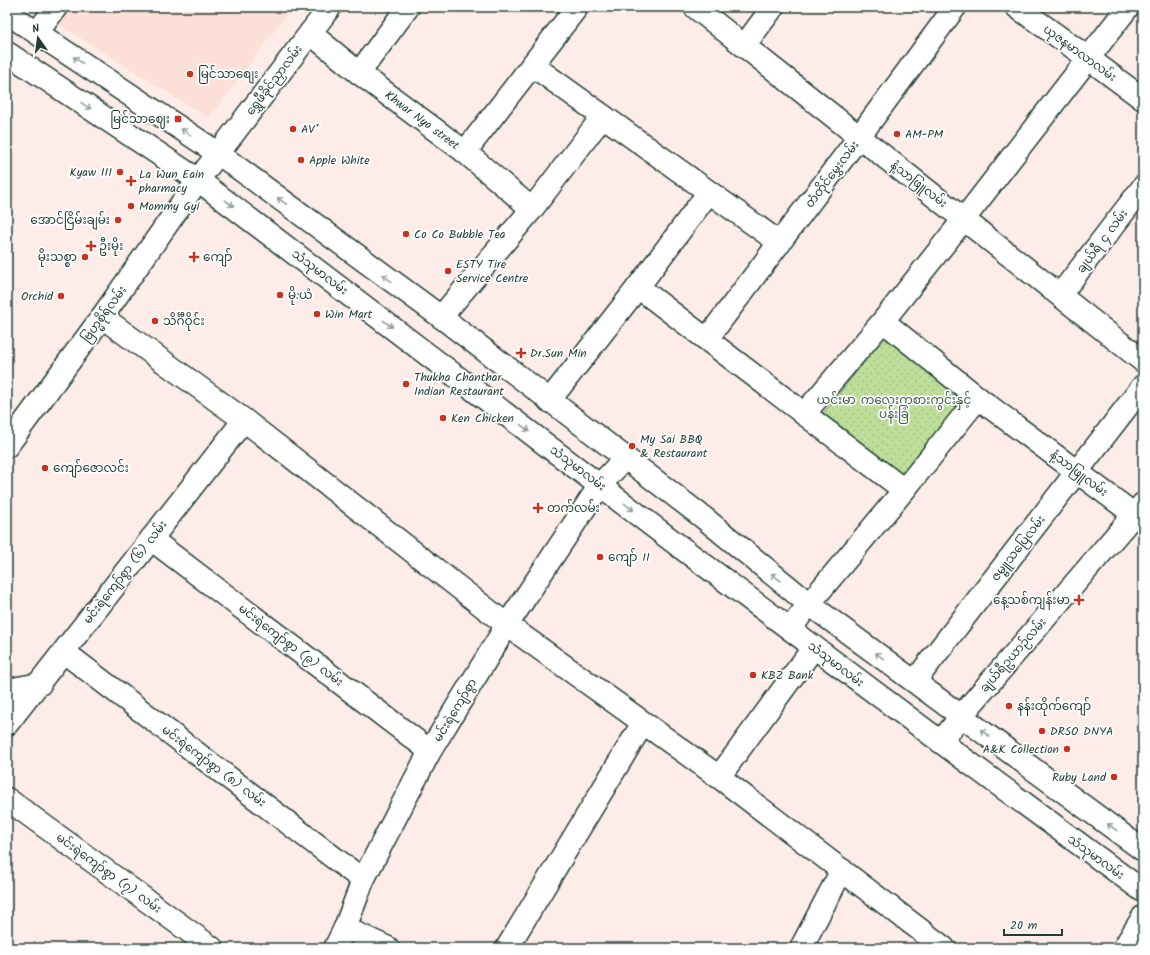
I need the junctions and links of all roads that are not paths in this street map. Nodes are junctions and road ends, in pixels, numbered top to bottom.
1 (56, 7) edge
2 (330, 7) edge
3 (408, 7) edge
4 (577, 7) edge
5 (695, 7) edge
6 (773, 7) edge
7 (955, 7) edge
8 (1017, 7) edge
9 (1128, 7) edge
10 (7, 13) edge
11 (37, 33) junction
12 (310, 34) junction
13 (744, 46) junction
14 (7, 53) edge
15 (1091, 54) junction
16 (532, 65) junction
17 (359, 73) junction
18 (1143, 99) edge
19 (603, 116) junction
20 (859, 137) junction
21 (465, 152) junction
22 (218, 154) junction
23 (198, 180) junction
24 (1143, 187) edge
25 (709, 192) junction
26 (532, 209) junction
27 (964, 219) junction
28 (780, 243) junction
29 (638, 287) junction
30 (1060, 295) junction
31 (441, 317) junction
32 (102, 318) junction
33 (883, 321) junction
34 (708, 340) junction
35 (1143, 361) edge
36 (1143, 386) edge
37 (978, 398) junction
38 (549, 401) junction
39 (804, 414) junction
40 (244, 420) junction
41 (7, 446) edge
42 (625, 458) junction
43 (1077, 472) junction
44 (600, 485) junction
45 (904, 490) junction
46 (1140, 513) edge
47 (151, 539) junction
48 (809, 604) junction
49 (507, 625) junction
50 (790, 629) junction
51 (814, 647) junction
52 (64, 652) junction
53 (915, 681) junction
54 (40, 684) junction
55 (7, 690) edge
56 (962, 715) junction
57 (643, 723) junction
58 (7, 724) edge
59 (941, 742) junction
60 (430, 752) junction
61 (719, 777) junction
62 (7, 799) edge
63 (1143, 850) edge
64 (842, 870) junction
65 (363, 880) junction
66 (1143, 891) edge
67 (1143, 917) edge
68 (345, 928) junction
69 (212, 948) edge
70 (335, 948) edge
71 (388, 948) edge
72 (507, 948) edge
73 (801, 948) edge
74 (944, 948) edge
75 (1124, 948) edge

1 - 11 street
2 - 12 street, ရွှေဖီခိုင်ညှာလမ်း
3 - 17 street
4 - 16 street
5 - 13 street, နံ့သာဖြူလမ်း
6 - 13 street
7 - 20 street, တံတိုင်မွှေးလမ်း
8 - 15 street, ယုဇနမာလာလမ်း
9 - 15 street
10 - 11 street
22 -> 11 street
12 - 17 street, Khwar Nyo street
12 - 22 street, ရွှေဖီခိုင်ညှာလမ်း
13 - 20 street, နံ့သာဖြူလမ်း
14 -> 23 street, သံသုမာလမ်း
15 - 18 street, ယုဇနမာလာလမ်း
15 - 27 street
16 - 19 street
16 - 21 street
17 - 21 street, Khwar Nyo street
19 - 25 street
19 - 26 street
20 - 27 street, နံ့သာဖြူလမ်း
20 - 28 street, တံတိုင်မွှေးလမ်း
21 - 26 street, Khwar Nyo street
22 - 23 street, ရွှေဖီခိုင်ညှာလမ်း
31 -> 22 street
23 - 32 street, ဗြဟ္မစိုရ်လမ်း
23 -> 44 street, သံသုမာလမ်း
24 - 30 street, ချယ်ရီ ၄ လမ်း
25 - 28 street
25 - 29 street
26 - 31 street
27 - 30 street, နံ့သာဖြူလမ်း
27 - 33 street
28 - 34 street, တံတိုင်မွှေးလမ်း
29 - 34 street
29 - 38 street
30 - 35 street, နံ့သာဖြူလမ်း
31 - 38 street
32 - 40 street
32 - 41 street, ဗြဟ္မစိုရ်လမ်း
33 - 37 street, နံ့သာဖြူလမ်း
33 - 39 street
34 - 39 street
36 - 43 street, ဇမ္ဗူသပြေလမ်း
37 - 43 street, နံ့သာဖြူလမ်း
37 - 45 street
38 - 42 street
39 - 45 street
40 - 47 street, မင်းရဲကျော်စွာ (၆) လမ်း
40 - 49 street
42 - 44 street, မင်းရဲကျော်စွာ
48 -> 42 street
43 - 46 street, နံ့သာဖြူလမ်း
43 - 53 street, ဇမ္ဗူသပြေလမ်း
44 - 49 street, မင်းရဲကျော်စွာ
44 -> 50 street, သံသုမာလမ်း
45 - 48 street
46 - 56 street, ချယ်ရီဥယာဉ်လမ်း
47 - 52 street, မင်းရဲကျော်စွာ (၆) လမ်း
47 - 60 street, မင်းရဲကျော်စွာ (၉) လမ်း
48 - 50 street
53 -> 48 street
49 - 57 street
49 - 60 street, မင်းရဲကျော်စွာ
50 - 51 street, သံသုမာလမ်း
51 - 59 street, သံသုမာလမ်း
51 - 61 street
52 - 54 street, မင်းရဲကျော်စွာ (၆) လမ်း
52 - 65 street, မင်းရဲကျော်စွာ (၈) လမ်း
53 - 56 street
54 - 55 street
54 - 58 street, မင်းရဲကျော်စွာ (၆) လမ်း
56 - 59 street, ချယ်ရီဥယာဉ်လမ်း
63 -> 56 street
57 - 61 street
57 - 72 street
59 - 66 street, သံသုမာလမ်း
60 - 65 street, မင်းရဲကျော်စွာ
61 - 64 street
62 - 69 street, မင်းရဲကျော်စွာ (၇) လမ်း
64 - 73 street
64 - 74 street
65 - 68 street, မင်းရဲကျော်စွာ
67 - 75 street
68 - 70 street, မင်းရဲကျော်စွာ
68 - 71 street

